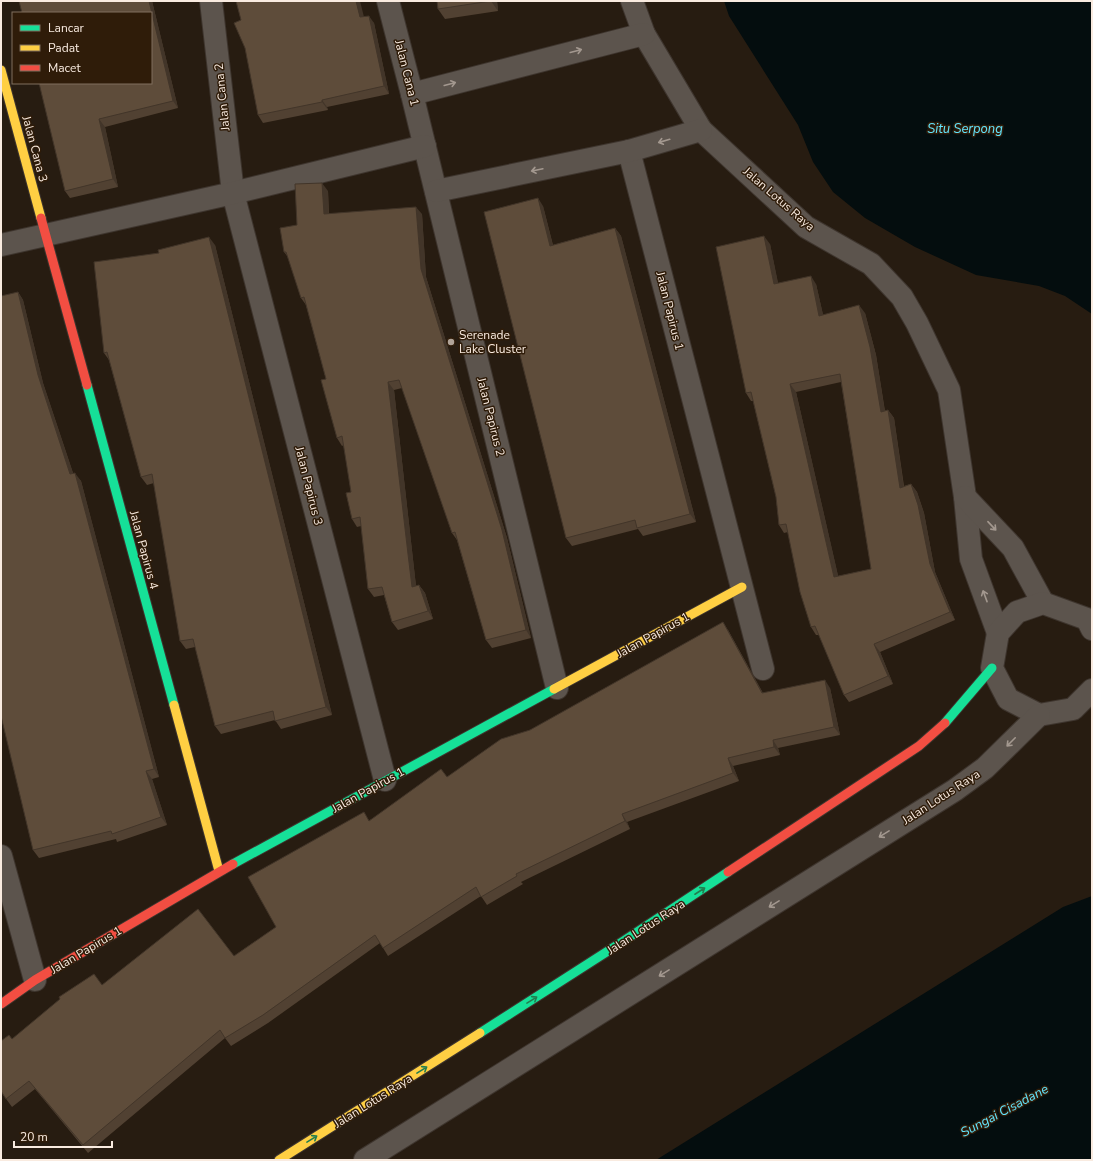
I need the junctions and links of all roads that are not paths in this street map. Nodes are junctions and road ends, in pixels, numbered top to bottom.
1 (211, 1) edge
2 (388, 1) edge
3 (632, 1) edge
4 (644, 34) junction
5 (1, 70) edge
6 (412, 94) junction
7 (701, 130) junction
8 (425, 146) junction
9 (629, 151) junction
10 (436, 191) junction
11 (233, 192) junction
12 (46, 234) junction
13 (1, 246) edge
14 (965, 497) junction
15 (742, 587) junction
16 (1043, 603) junction
17 (1090, 622) edge
18 (998, 633) junction
19 (992, 668) junction
20 (763, 669) dead end
21 (556, 688) junction
22 (1092, 690) edge
23 (1039, 715) junction
24 (385, 780) junction
25 (1, 856) edge
26 (219, 871) junction
27 (35, 980) junction
28 (1, 1004) edge
29 (279, 1160) edge
30 (364, 1160) edge

1 - 11 street, Jalan Cana 2
2 - 6 street, Jalan Cana 1
3 - 4 street, Jalan Lotus Raya
6 -> 4 street
4 - 7 street, Jalan Lotus Raya
5 - 12 street, Jalan Cana 3
6 - 8 street, Jalan Cana 1
7 -> 9 street
7 - 14 street, Jalan Lotus Raya
8 - 10 street, Jalan Papirus 2
8 - 11 street
9 -> 10 street
9 - 15 street, Jalan Papirus 1
10 - 21 street, Jalan Papirus 2
11 - 12 street
11 - 24 street, Jalan Papirus 3
12 - 13 street
12 - 26 street, Jalan Papirus 4
14 -> 16 street
18 -> 14 street, Jalan Lotus Raya
15 - 20 street, Jalan Papirus 1
15 - 21 street, Jalan Papirus 1
16 - 17 street
16 - 18 street
18 - 19 street, Jalan Lotus Raya
19 - 23 street
29 -> 19 street, Jalan Lotus Raya
21 - 24 street, Jalan Papirus 1
22 - 23 street
23 -> 30 street, Jalan Lotus Raya
24 - 26 street, Jalan Papirus 1
25 - 27 street
26 - 27 street, Jalan Papirus 1
27 - 28 street, Jalan Papirus 1

